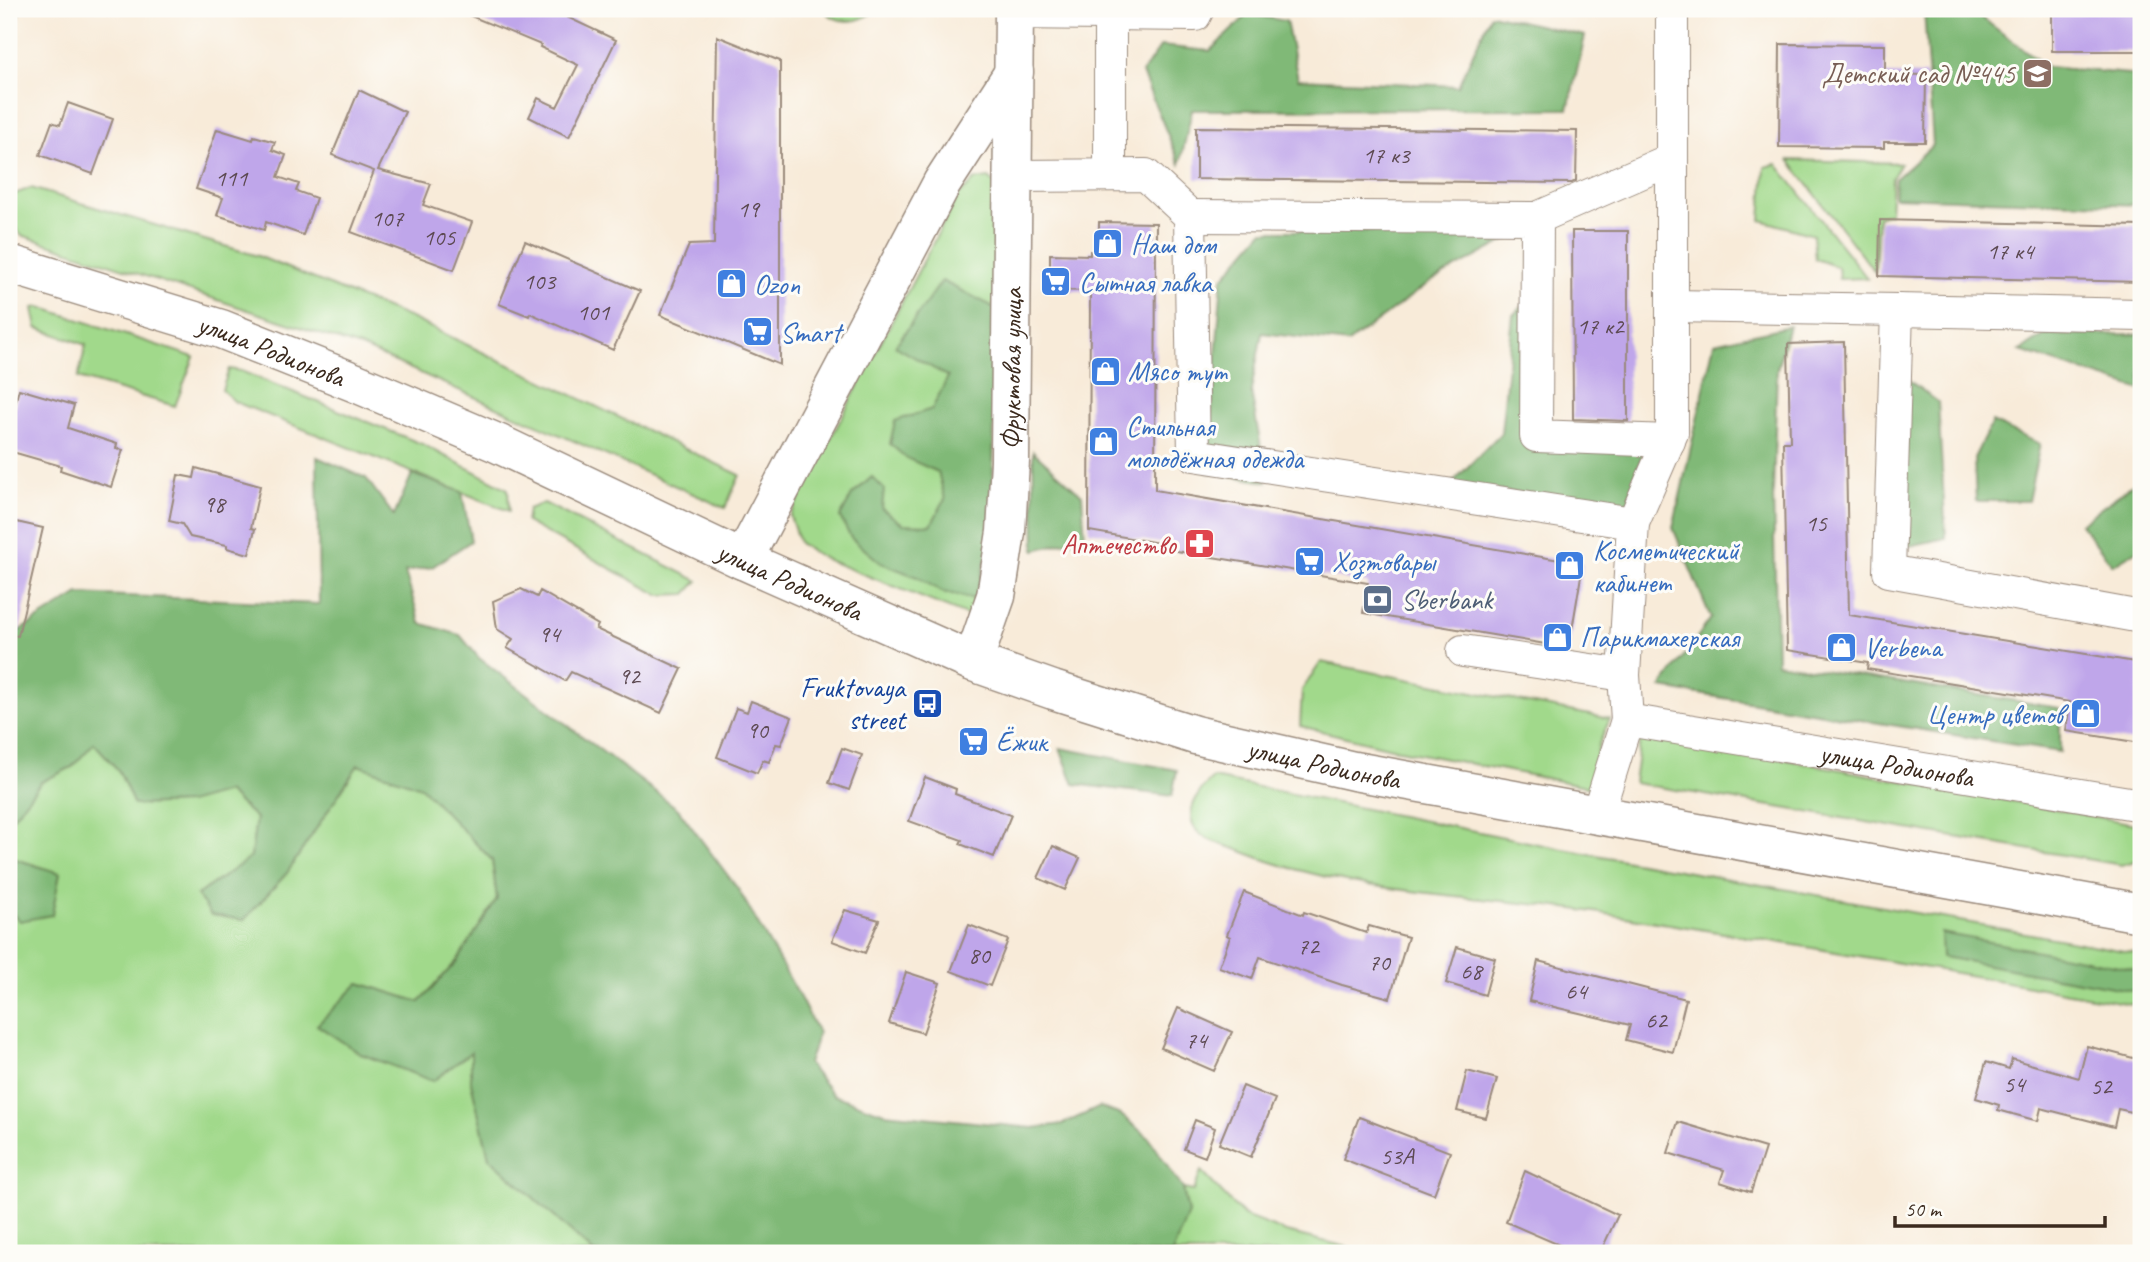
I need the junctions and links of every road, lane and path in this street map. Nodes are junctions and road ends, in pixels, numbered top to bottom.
1 (1198, 9) edge
2 (1672, 9) edge
3 (1014, 11) edge
4 (1110, 14) junction
5 (1014, 72) junction
6 (1672, 159) junction
7 (955, 163) junction
8 (1013, 176) junction
9 (1110, 176) junction
10 (1190, 216) junction
11 (1537, 218) junction
12 (9, 264) edge
13 (1672, 306) junction
14 (1897, 310) junction
15 (2141, 315) edge
16 (1669, 441) junction
17 (1633, 523) junction
18 (743, 560) junction
19 (2141, 617) edge
20 (1463, 651) dead end
21 (973, 662) junction
22 (1624, 675) junction
23 (1627, 720) junction
24 (2141, 805) edge
25 (1597, 816) junction
26 (2141, 913) edge

1 - 4 street
2 - 6 street
3 - 4 street
3 - 5 main road, Фруктовая улица
4 - 9 street
5 - 7 main road
5 - 8 main road, Фруктовая улица
6 - 11 street
6 - 13 street
7 - 8 main road
7 - 18 main road
8 - 9 street
8 - 21 main road, Фруктовая улица
9 - 10 street
10 - 11 street
10 - 17 street
11 - 16 street
12 - 18 main road, улица Родионова
13 - 14 street
13 - 16 street
14 - 15 street
14 - 19 street
16 - 17 street
17 - 22 street
18 - 21 main road, улица Родионова
20 - 22 street
21 - 25 main road, улица Родионова
22 - 23 street
23 - 24 street, улица Родионова
23 - 25 street
25 - 26 main road, улица Родионова

